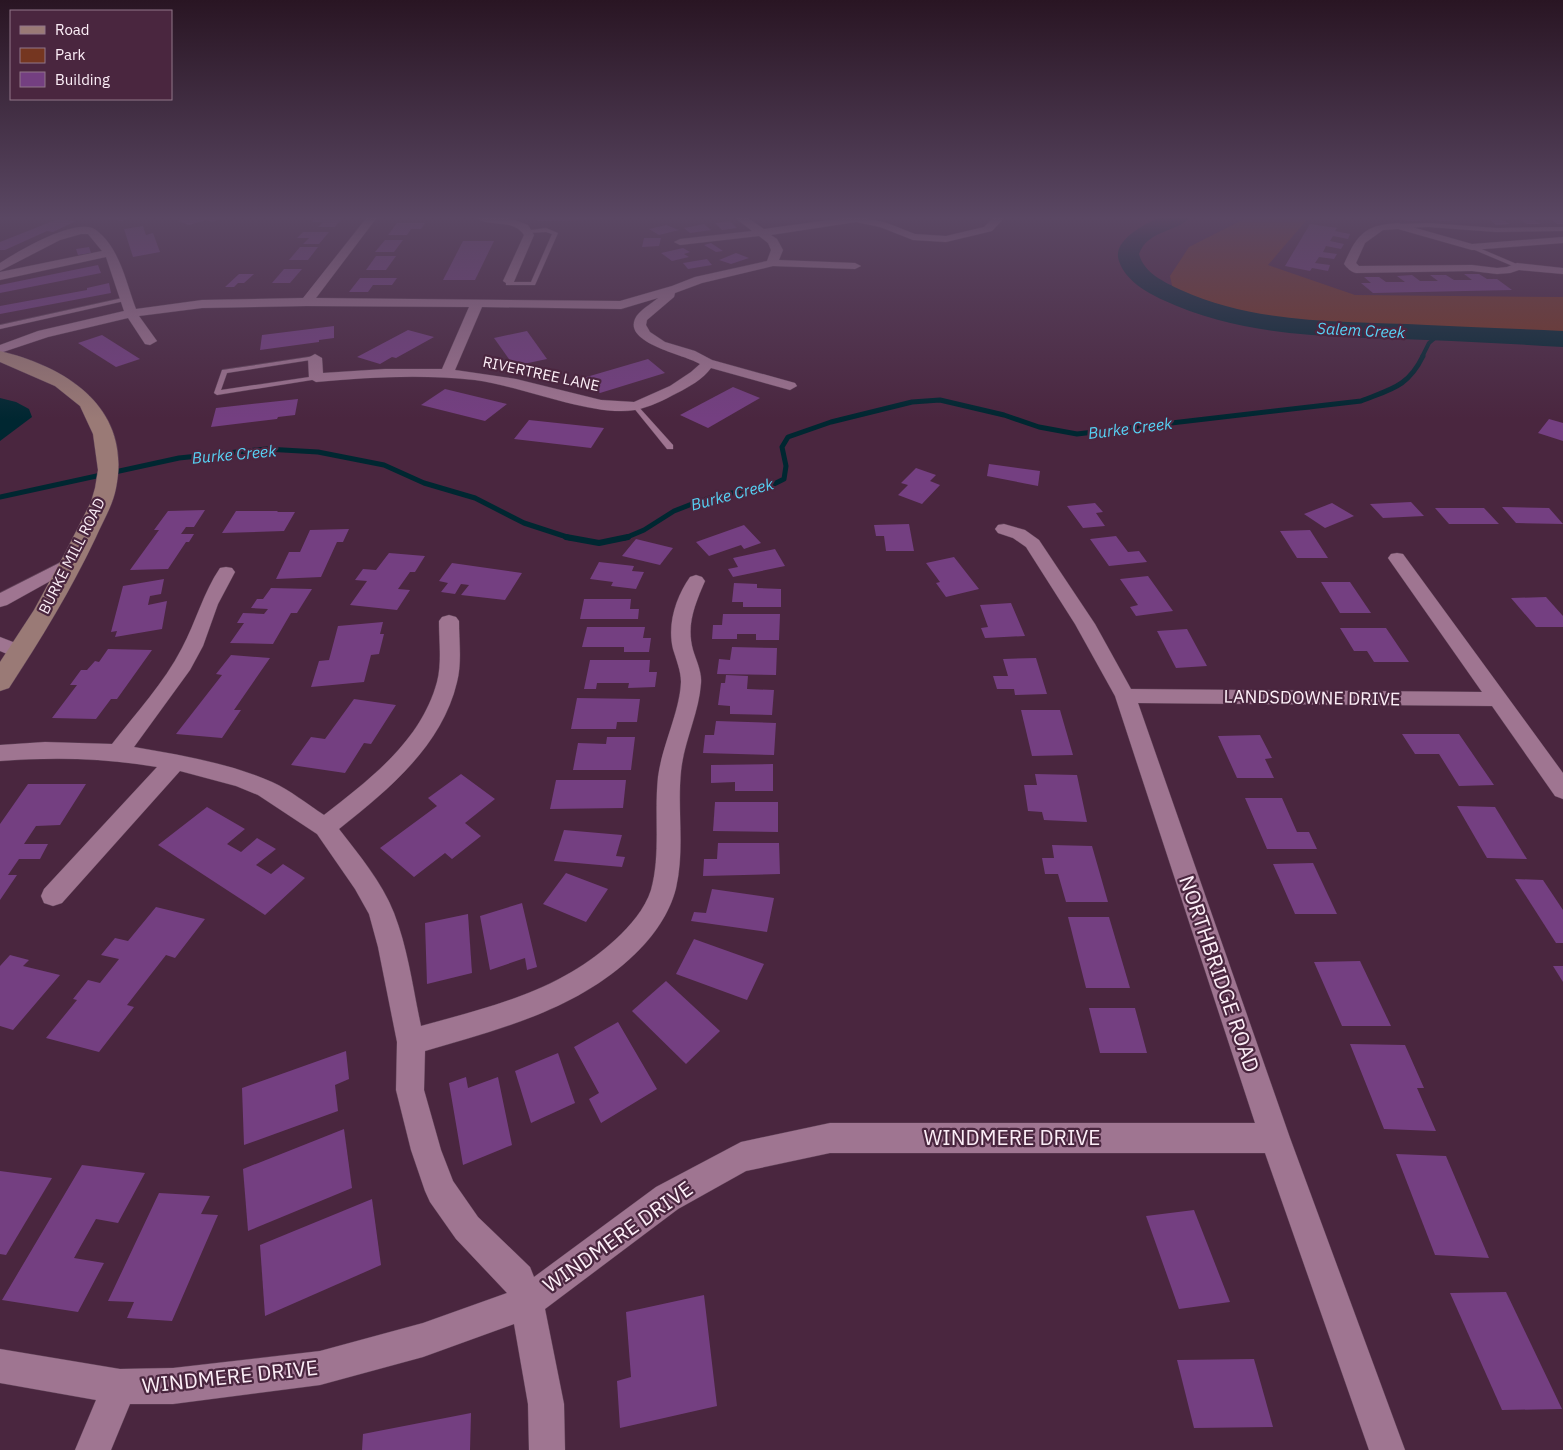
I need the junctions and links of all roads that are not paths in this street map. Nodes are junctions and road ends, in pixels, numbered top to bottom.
1 (122, 284) edge
2 (321, 284) edge
3 (508, 284) edge
4 (534, 284) edge
5 (690, 284) edge
6 (676, 289) junction
7 (127, 299) junction
8 (307, 302) junction
9 (477, 304) junction
10 (132, 313) junction
11 (0, 327) edge
12 (150, 341) dead end
13 (0, 349) edge
14 (0, 356) edge
15 (315, 358) joint
16 (707, 363) junction
17 (447, 373) junction
18 (316, 378) junction
19 (790, 386) dead end
20 (635, 406) junction
21 (670, 447) dead end
22 (1004, 529) dead end
23 (1397, 558) dead end
24 (72, 562) junction
25 (226, 572) dead end
26 (696, 581) dead end
27 (0, 601) edge
28 (449, 621) dead end
29 (10, 648) edge
30 (0, 682) edge
31 (1125, 696) junction
32 (1498, 699) junction
33 (118, 752) junction
34 (0, 753) edge
35 (176, 762) junction
36 (1563, 790) edge
37 (325, 827) junction
38 (53, 896) dead end
39 (411, 1042) junction
40 (1275, 1138) junction
41 (527, 1302) junction
42 (0, 1366) edge
43 (120, 1388) junction
44 (93, 1450) edge
45 (547, 1450) edge
46 (1387, 1450) edge

1 - 7 street
2 - 8 street
3 - 4 lane
5 - 6 street
6 - 9 street
6 - 16 street
7 - 10 street
7 - 11 lane
8 - 9 street
8 - 10 street
9 - 17 street
10 - 12 street
10 - 13 street
14 - 24 street, BURKE MILL ROAD
15 - 18 street
15 - 18 lane
16 - 19 street
16 - 20 street, RIVERTREE LANE
17 - 18 street, RIVERTREE LANE
17 - 20 street, RIVERTREE LANE
20 - 21 lane
22 - 31 street, NORTHBRIDGE ROAD
23 - 32 street
24 - 27 street
24 - 29 street, BURKE MILL ROAD
25 - 33 street
26 - 39 street
28 - 37 street
29 - 30 street, BURKE MILL ROAD
31 - 32 street, LANDSDOWNE DRIVE
31 - 40 street, NORTHBRIDGE ROAD
32 - 36 street
33 - 34 street
33 - 35 street
35 - 37 street
35 - 38 street
37 - 39 street
39 - 41 street
40 - 41 street, WINDMERE DRIVE
40 - 46 street, NORTHBRIDGE ROAD
41 - 43 street, WINDMERE DRIVE
41 - 45 street
42 - 43 street, WINDMERE DRIVE
43 - 44 street

